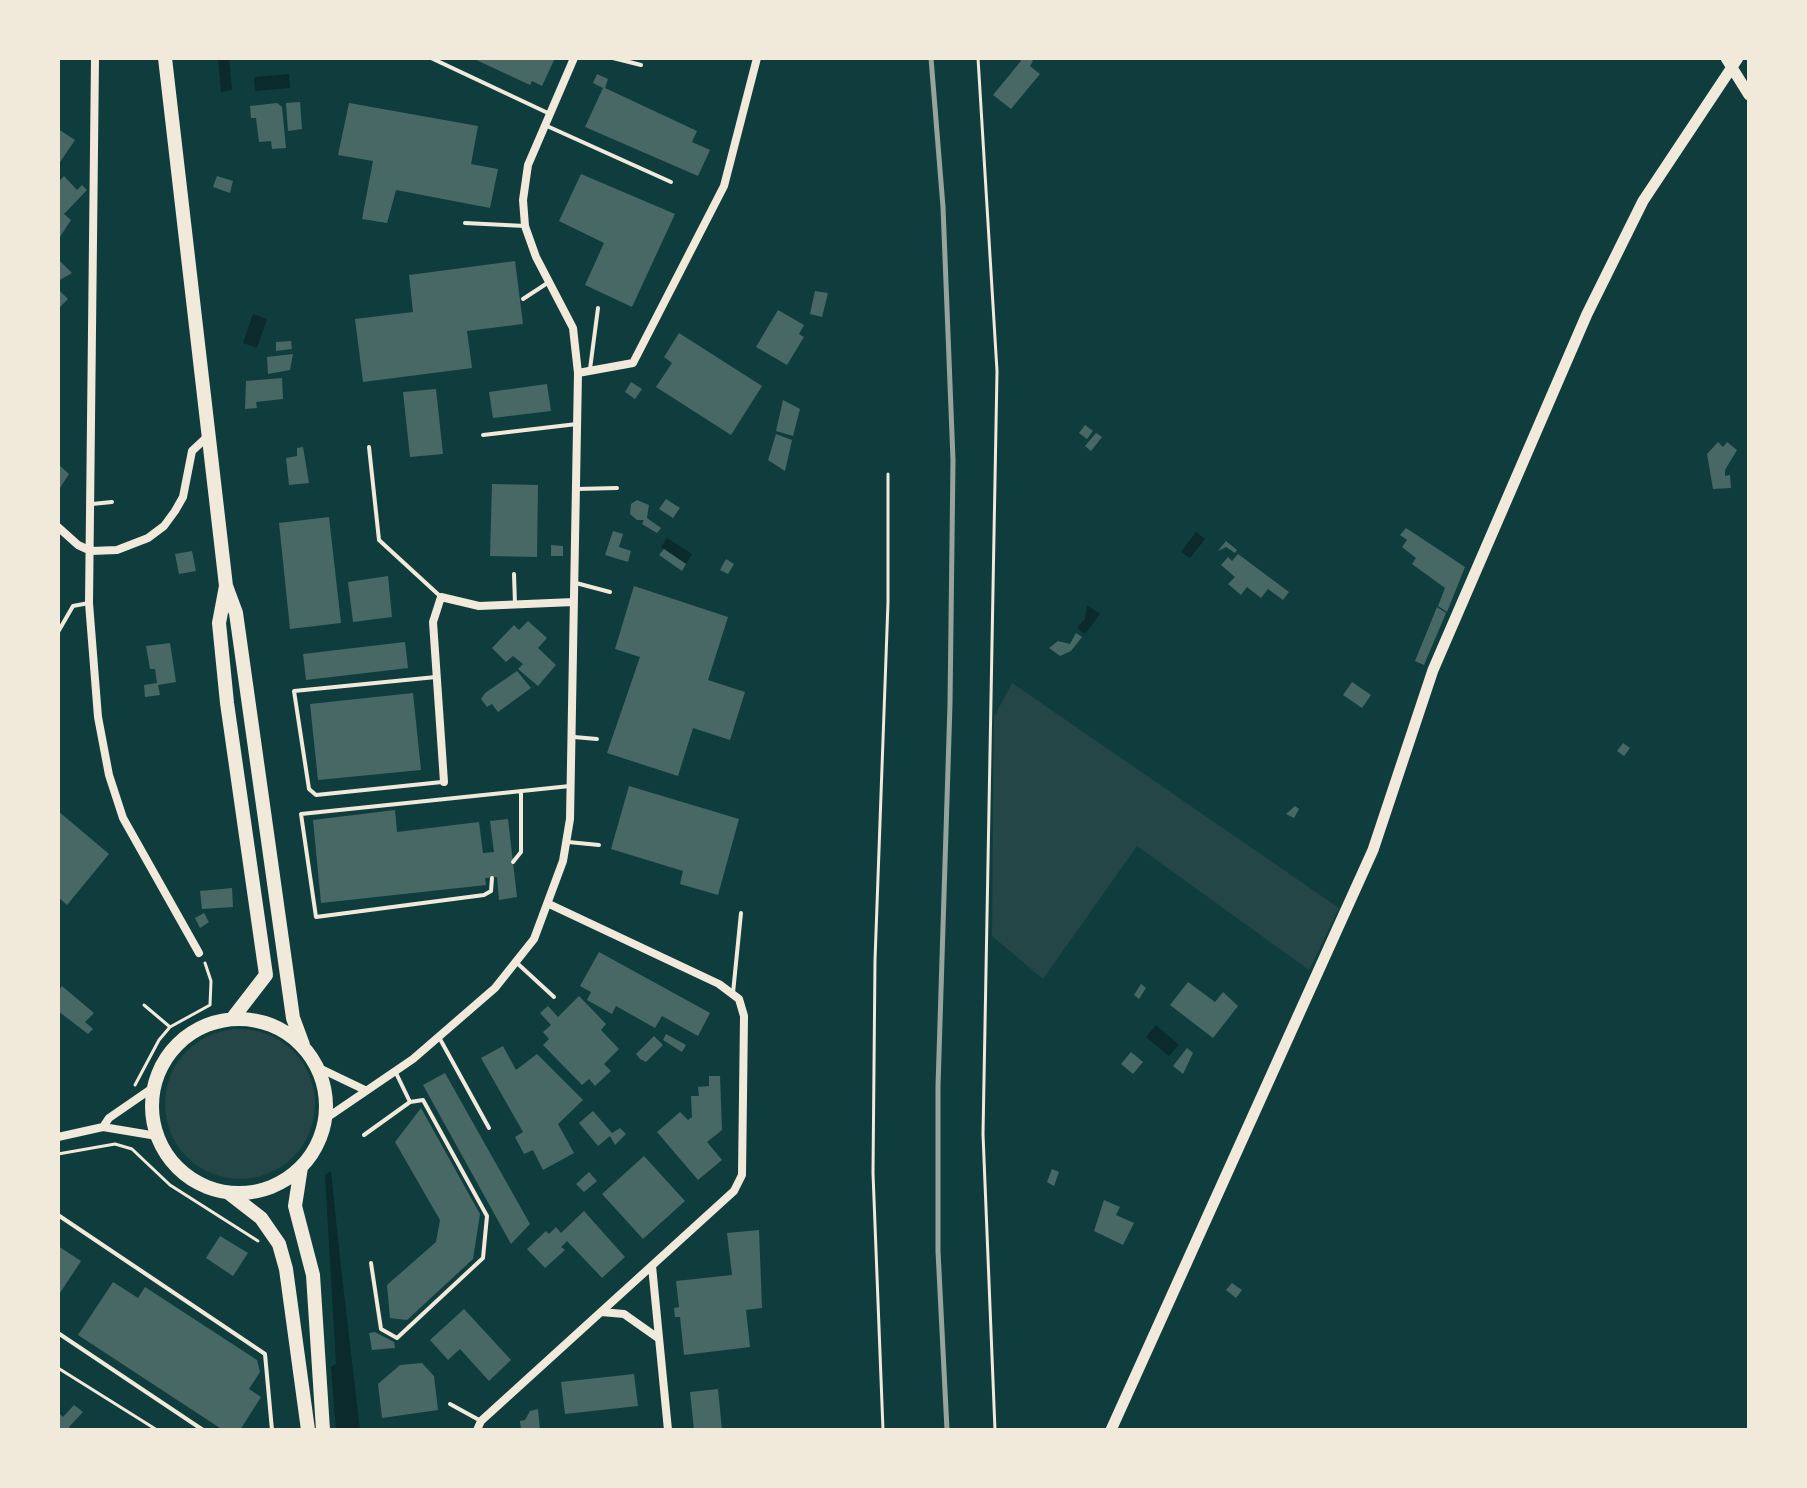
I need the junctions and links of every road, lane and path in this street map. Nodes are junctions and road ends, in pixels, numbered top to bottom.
1 (95, 58) edge
2 (165, 58) edge
3 (431, 58) edge
4 (574, 58) edge
5 (613, 58) edge
6 (757, 58) edge
7 (978, 58) edge
8 (1738, 58) edge
9 (1729, 64) edge
10 (641, 65) dead end
11 (1749, 95) edge
12 (550, 114) junction
13 (545, 125) junction
14 (671, 182) dead end
15 (465, 223) dead end
16 (525, 226) junction
17 (549, 282) junction
18 (523, 299) dead end
19 (598, 308) dead end
20 (590, 371) junction
21 (578, 373) junction
22 (577, 424) junction
23 (483, 435) dead end
24 (206, 438) junction
25 (369, 447) dead end
26 (888, 474) dead end
27 (617, 488) dead end
28 (575, 489) junction
29 (112, 502) dead end
30 (92, 504) junction
31 (58, 527) edge
32 (91, 551) junction
33 (514, 574) dead end
34 (574, 582) junction
35 (226, 586) junction
36 (610, 592) dead end
37 (441, 597) junction
38 (574, 602) junction
39 (89, 603) junction
40 (515, 604) junction
41 (58, 632) edge
42 (436, 677) junction
43 (571, 737) junction
44 (597, 739) dead end
45 (444, 782) joint
46 (570, 786) junction
47 (521, 791) junction
48 (565, 842) junction
49 (599, 845) dead end
50 (513, 862) dead end
51 (492, 878) dead end
52 (549, 904) junction
53 (741, 913) dead end
54 (199, 953) joint
55 (515, 962) junction
56 (733, 995) junction
57 (554, 997) dead end
58 (144, 1005) dead end
59 (232, 1019) junction
60 (170, 1027) junction
61 (439, 1037) junction
62 (303, 1045) junction
63 (317, 1067) junction
64 (395, 1070) junction
65 (154, 1087) junction
66 (133, 1089) dead end
67 (365, 1090) junction
68 (410, 1102) junction
69 (325, 1119) junction
70 (103, 1127) junction
71 (489, 1128) dead end
72 (127, 1129) junction
73 (364, 1135) dead end
74 (157, 1136) junction
75 (58, 1137) edge
76 (132, 1149) junction
77 (58, 1154) edge
78 (301, 1167) junction
79 (226, 1192) junction
80 (58, 1215) edge
81 (262, 1244) dead end
82 (371, 1263) dead end
83 (652, 1266) junction
84 (601, 1312) junction
85 (58, 1333) edge
86 (659, 1338) junction
87 (58, 1368) edge
88 (450, 1404) dead end
89 (479, 1426) edge
90 (157, 1430) edge
91 (203, 1430) edge
92 (272, 1430) edge
93 (308, 1430) edge
94 (323, 1430) edge
95 (668, 1430) edge
96 (883, 1430) edge
97 (995, 1430) edge
98 (1111, 1430) edge

1 - 30 street
2 - 24 main road
3 - 12 lane
4 - 12 street
5 - 10 lane
6 - 20 street
7 - 97 path
8 - 9 street
9 - 11 street
9 - 98 street
12 - 13 street
13 - 14 lane
13 - 16 street
15 - 16 lane
16 - 17 street
17 - 18 lane
17 - 21 street
19 - 20 lane
20 - 21 street
21 - 22 street
22 - 23 lane
22 - 28 street
24 - 32 street
24 - 35 main road
25 - 37 lane
26 - 96 path
27 - 28 lane
28 - 34 street
29 - 30 lane
30 - 32 street
31 - 32 street
32 - 39 street
33 - 40 lane
34 - 36 lane
34 - 38 street
35 - 59 main road
35 - 62 main road
37 - 40 street
37 - 42 street
38 - 40 street
38 - 43 street
39 - 41 lane
39 - 54 street
42 - 45 street
42 - 45 lane
43 - 44 lane
43 - 46 street
46 - 47 lane
46 - 48 street
47 - 50 lane
47 - 51 lane
48 - 49 lane
48 - 52 street
52 - 55 street
52 - 56 street
53 - 56 lane
54 - 60 path
55 - 57 lane
55 - 61 street
56 - 83 street
58 - 60 path
59 - 62 main road
59 - 65 main road
60 - 66 path
61 - 64 street
61 - 71 lane
62 - 63 main road
63 - 67 street
63 - 69 main road
64 - 67 street
64 - 68 lane
65 - 70 street
65 - 74 main road
67 - 69 street
68 - 73 lane
68 - 82 lane
69 - 78 main road
70 - 72 street
70 - 75 street
72 - 74 street
72 - 76 path
74 - 79 main road
76 - 77 path
76 - 81 path
78 - 79 main road
78 - 94 main road
79 - 93 main road
80 - 92 lane
83 - 84 street
83 - 86 street
84 - 86 street
84 - 89 street
85 - 91 lane
86 - 95 street
87 - 90 path
88 - 89 lane

